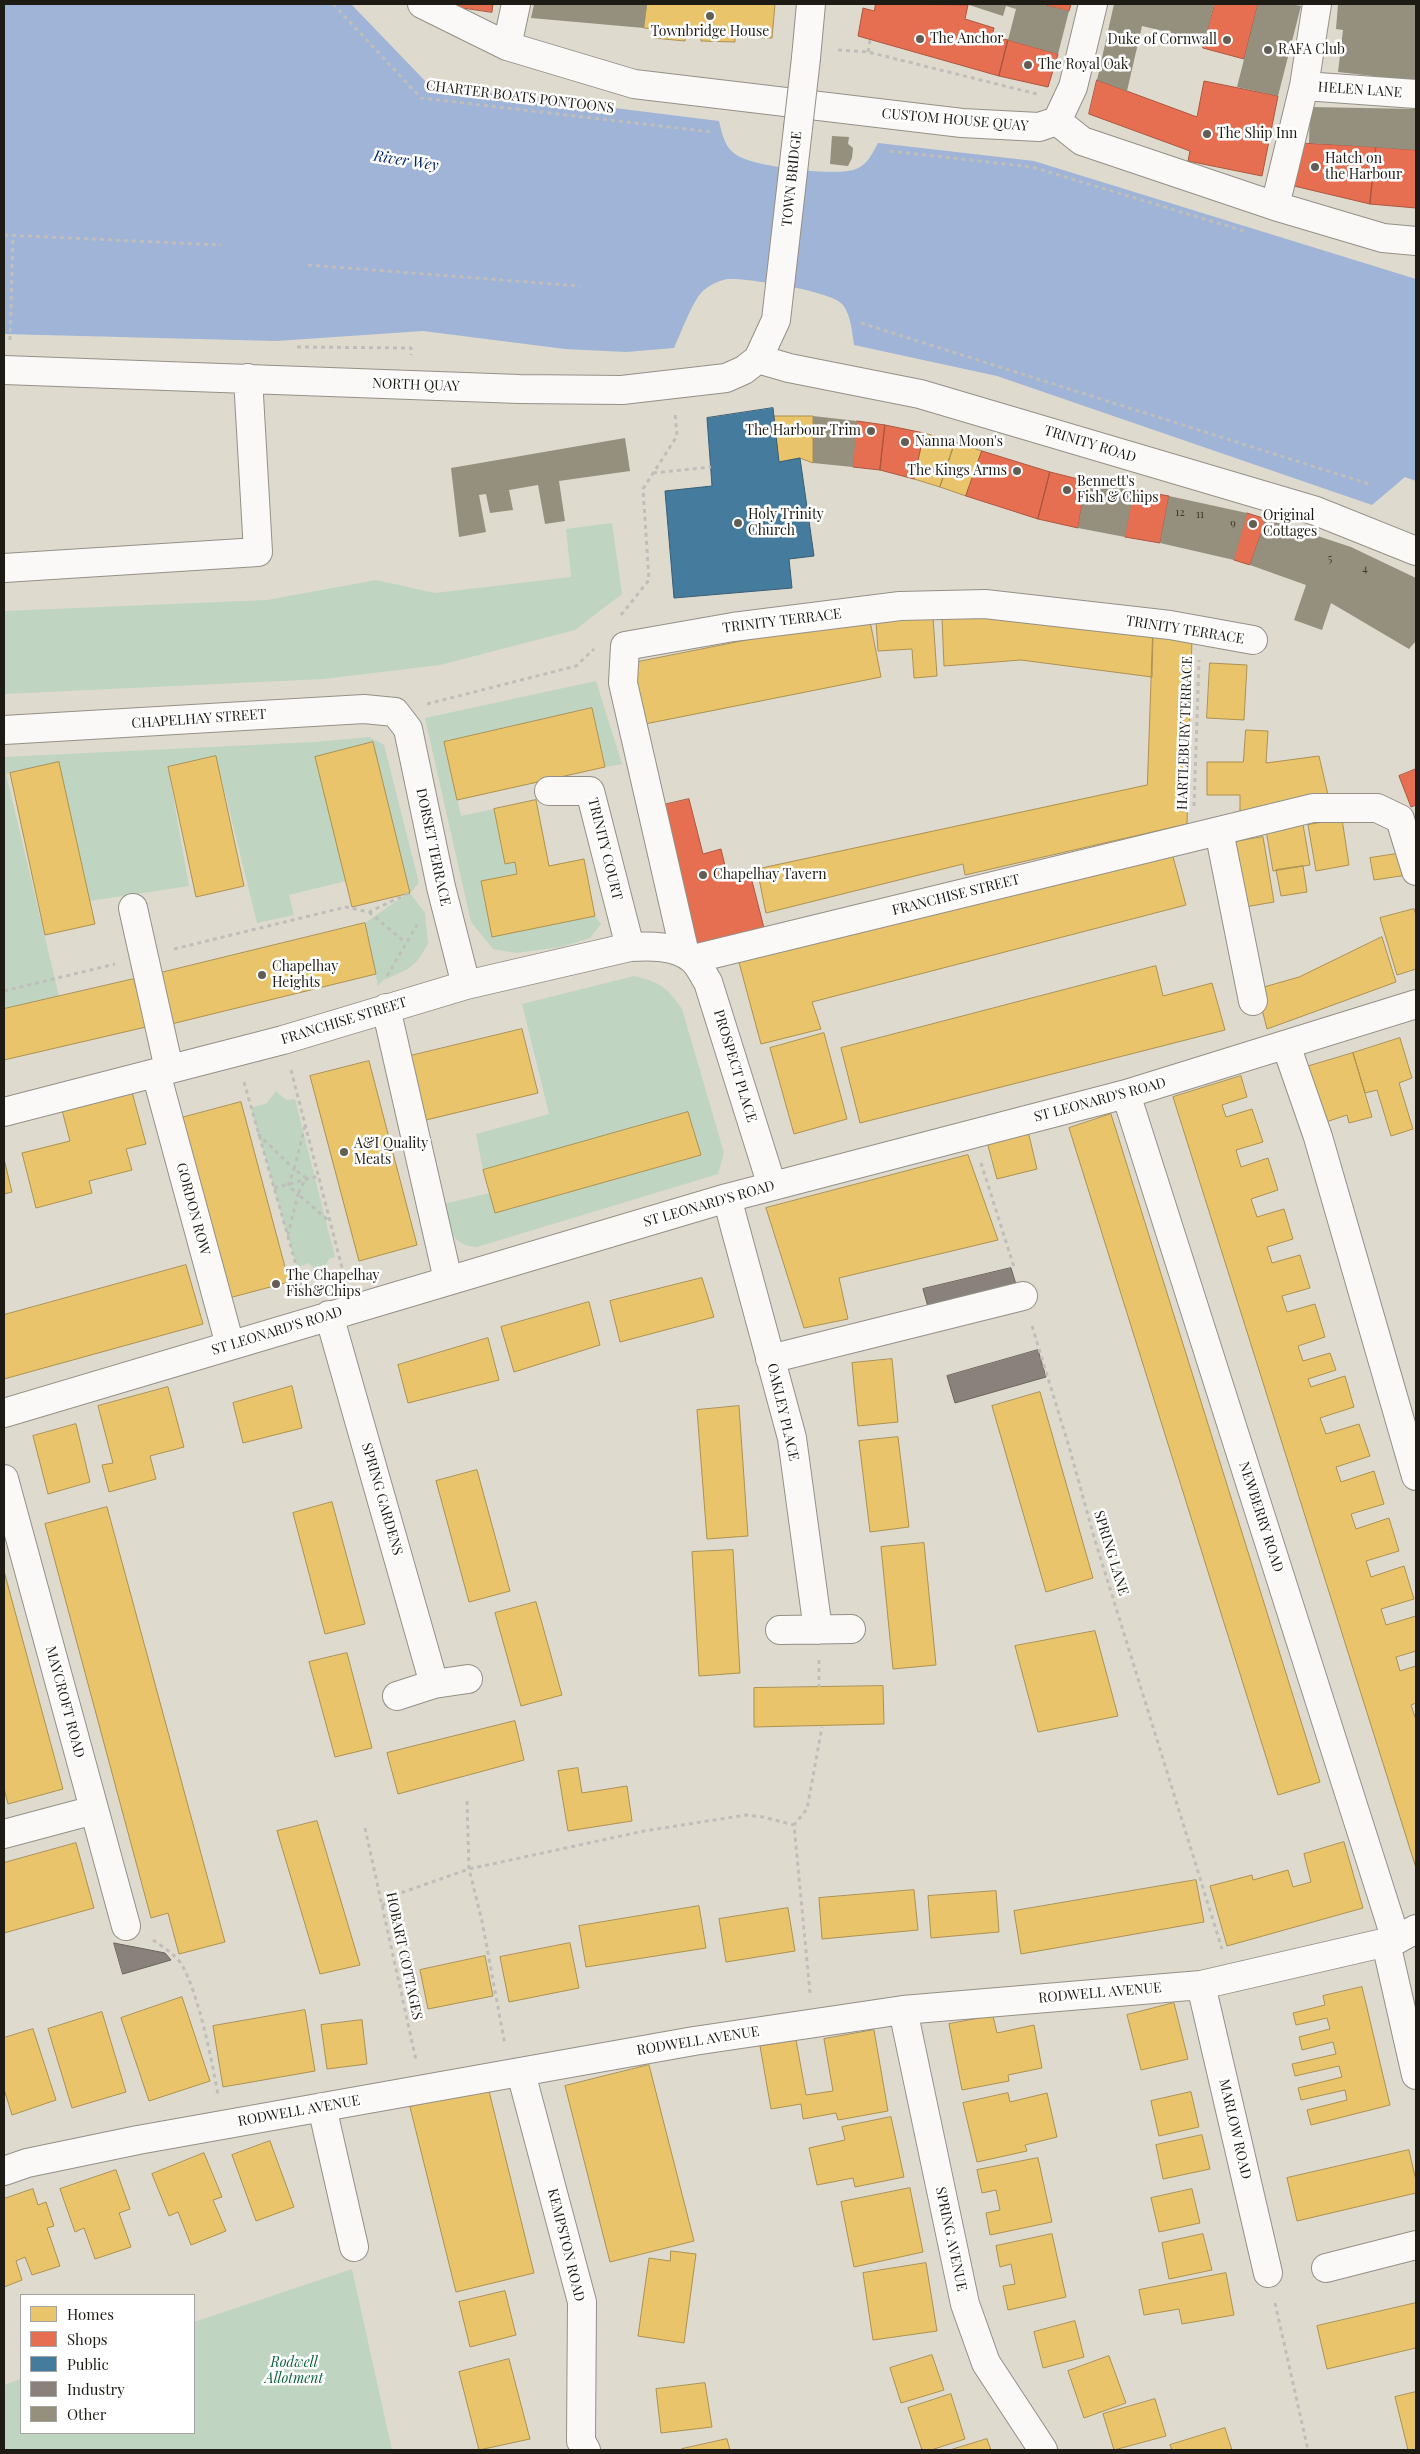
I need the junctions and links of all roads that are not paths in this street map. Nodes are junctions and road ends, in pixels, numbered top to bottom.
1 (422, 4) edge
2 (516, 4) edge
3 (811, 4) edge
4 (1093, 4) edge
5 (1317, 4) edge
6 (508, 46) junction
7 (1304, 86) junction
8 (1416, 94) edge
9 (1057, 121) junction
10 (1275, 206) junction
11 (1416, 241) edge
12 (758, 359) junction
13 (4, 370) edge
14 (248, 378) junction
15 (1416, 551) edge
16 (4, 568) edge
17 (1253, 640) dead end
18 (610, 708) dead end
19 (395, 712) joint
20 (4, 730) edge
21 (549, 791) dead end
22 (1206, 834) junction
23 (1416, 871) edge
24 (133, 908) dead end
25 (630, 947) junction
26 (689, 956) junction
27 (466, 985) junction
28 (1253, 1001) dead end
29 (1416, 1004) edge
30 (374, 1012) junction
31 (1286, 1045) junction
32 (163, 1071) junction
33 (1126, 1094) junction
34 (4, 1112) edge
35 (772, 1186) junction
36 (727, 1198) junction
37 (448, 1280) junction
38 (1023, 1296) road end
39 (331, 1314) junction
40 (230, 1345) junction
41 (770, 1359) junction
42 (4, 1413) edge
43 (1416, 1476) edge
44 (4, 1479) edge
45 (851, 1629) dead end
46 (780, 1630) dead end
47 (818, 1630) junction
48 (468, 1679) dead end
49 (434, 1684) junction
50 (397, 1696) dead end
51 (94, 1810) junction
52 (4, 1834) edge
53 (126, 1926) road end
54 (1399, 1937) edge
55 (1201, 1984) junction
56 (903, 2010) junction
57 (516, 2073) junction
58 (1416, 2075) edge
59 (322, 2107) junction
60 (4, 2171) edge
61 (1416, 2245) edge
62 (354, 2247) dead end
63 (1326, 2268) dead end
64 (1268, 2273) road end
65 (586, 2450) edge
66 (1043, 2450) edge

1 - 6 street, CUSTOM HOUSE QUAY
2 - 6 street
3 - 12 street, TOWN BRIDGE, bridge
4 - 9 street
5 - 7 street
6 - 9 street, CUSTOM HOUSE QUAY
7 - 8 street, HELEN LANE
7 - 10 street
9 - 10 street
10 - 11 street
12 - 14 street, NORTH QUAY
12 - 15 street, TRINITY ROAD
13 - 14 street, NORTH QUAY
14 - 16 street
17 - 26 street, TRINITY TERRACE
18 - 26 street
19 - 20 street, CHAPELHAY STREET
19 - 27 street, DORSET TERRACE
21 - 25 street, TRINITY COURT
22 - 23 street, FRANCHISE STREET
22 - 26 street, FRANCHISE STREET
22 - 28 street
24 - 32 street, GORDON ROW
25 - 26 street, FRANCHISE STREET
25 - 27 street, FRANCHISE STREET
26 - 35 street, PROSPECT PLACE
27 - 30 street, FRANCHISE STREET
29 - 31 street, ST LEONARD'S ROAD
30 - 32 street, FRANCHISE STREET
30 - 37 street
31 - 33 street, ST LEONARD'S ROAD
31 - 43 street
32 - 34 street, FRANCHISE STREET
32 - 40 street, GORDON ROW
33 - 35 street, ST LEONARD'S ROAD
33 - 54 street, NEWBERRY ROAD
35 - 36 street, ST LEONARD'S ROAD
36 - 37 street, ST LEONARD'S ROAD
36 - 41 street, OAKLEY PLACE
37 - 39 street, ST LEONARD'S ROAD
38 - 41 street
39 - 40 street, ST LEONARD'S ROAD
39 - 49 street, SPRING GARDENS
40 - 42 street, ST LEONARD'S ROAD
41 - 47 street, OAKLEY PLACE
44 - 51 street, MAYCROFT ROAD
45 - 47 street
46 - 47 street
48 - 49 street
49 - 50 street
51 - 52 street
51 - 53 street, MAYCROFT ROAD
54 - 55 street, RODWELL AVENUE
54 - 58 street, NEWBERRY ROAD
55 - 56 street, RODWELL AVENUE
55 - 64 street, MARLOW ROAD
56 - 57 street, RODWELL AVENUE
56 - 66 street, SPRING AVENUE
57 - 59 street, RODWELL AVENUE
57 - 65 street, KEMPSTON ROAD
59 - 60 street, RODWELL AVENUE
59 - 62 street
61 - 63 street

